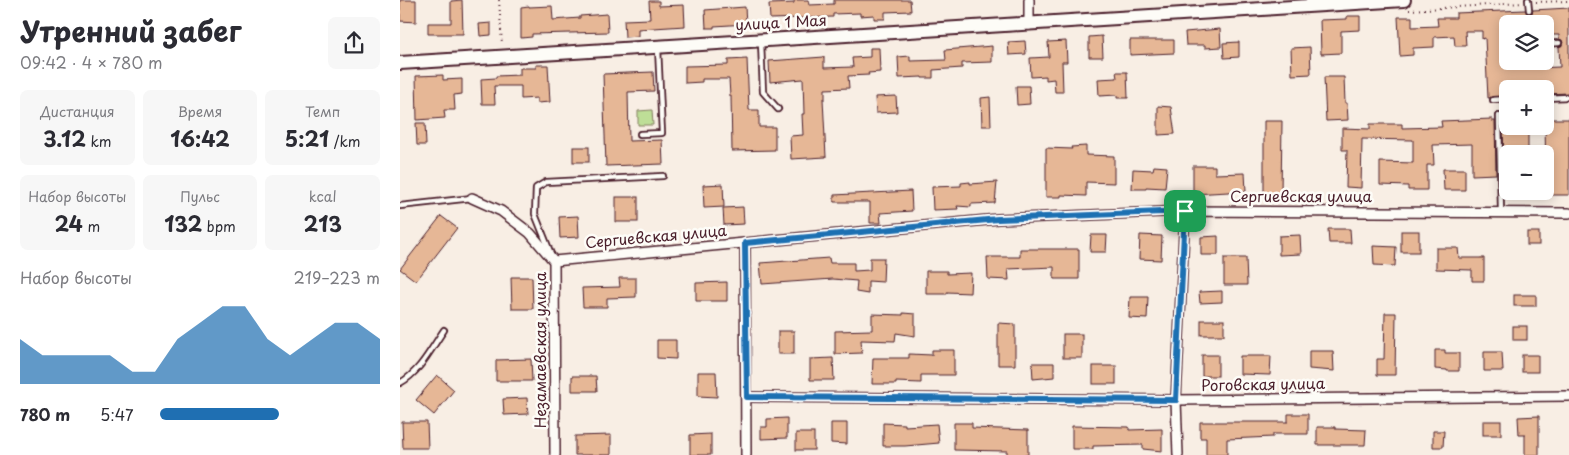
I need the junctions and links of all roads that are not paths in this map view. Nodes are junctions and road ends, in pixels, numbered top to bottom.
1 (1029, 0) edge
2 (1404, 0) edge
3 (1528, 1) edge
4 (1529, 10) dead end
5 (1029, 25) junction
6 (761, 40) junction
7 (1554, 43) edge
8 (1559, 43) dead end
9 (658, 47) junction
10 (400, 63) edge
11 (1569, 97) edge
12 (1554, 98) edge
13 (1492, 100) dead end
14 (1499, 100) edge
15 (778, 110) dead end
16 (640, 134) dead end
17 (1499, 135) edge
18 (664, 176) dead end
19 (472, 198) joint
20 (400, 206) edge
21 (1185, 211) junction
22 (1501, 212) junction
23 (1569, 213) edge
24 (745, 243) junction
25 (554, 261) junction
26 (444, 330) dead end
27 (400, 383) edge
28 (1569, 396) edge
29 (747, 397) junction
30 (1176, 400) junction
31 (554, 455) edge
32 (746, 455) edge
33 (1178, 455) edge

1 - 5 street
2 - 5 street, улица 1 Мая
3 - 4 lane
5 - 6 street, улица 1 Мая
6 - 9 street, улица 1 Мая
6 - 15 lane
7 - 8 lane
9 - 10 street, улица 1 Мая
9 - 16 lane
11 - 12 lane
13 - 14 lane
17 - 22 lane
18 - 25 lane
19 - 20 lane
19 - 25 street, Незамаевская улица
21 - 22 street, Сергиевская улица
21 - 24 street, Сергиевская улица
21 - 30 street
22 - 23 street, Сергиевская улица
24 - 25 street, Сергиевская улица
24 - 29 street
25 - 31 street, Незамаевская улица
26 - 27 lane
28 - 30 street, Роговская улица
29 - 30 street, Роговская улица
29 - 32 street
30 - 33 street

